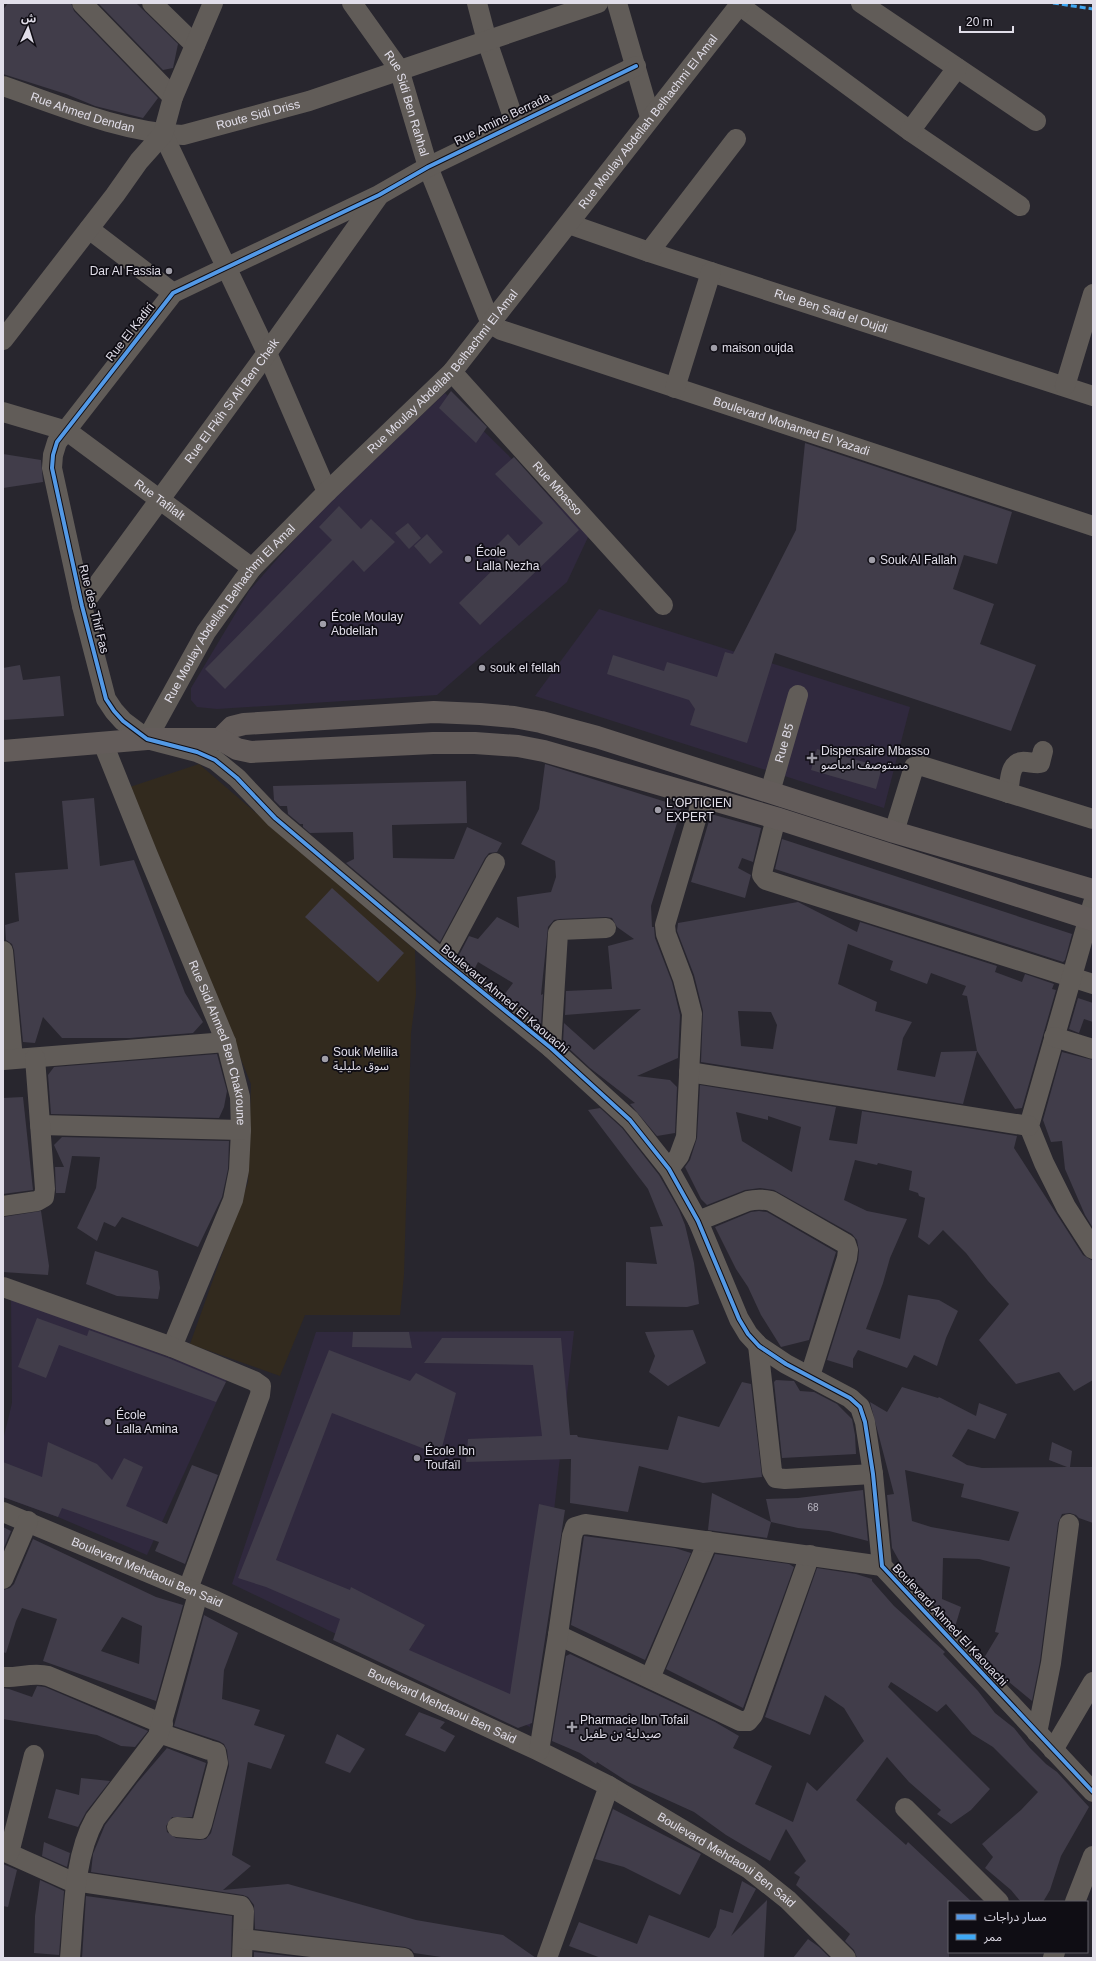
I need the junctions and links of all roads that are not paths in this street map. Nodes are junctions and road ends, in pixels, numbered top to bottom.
1 (82, 3) edge
2 (152, 3) edge
3 (213, 3) edge
4 (352, 3) edge
5 (477, 3) edge
6 (598, 3) edge
7 (617, 3) edge
8 (861, 3) edge
9 (740, 4) edge
10 (487, 41) junction
11 (195, 45) junction
12 (636, 66) junction
13 (957, 68) junction
14 (400, 69) junction
15 (3, 86) edge
16 (173, 97) junction
17 (650, 117) junction
18 (1036, 121) dead end
19 (515, 123) junction
20 (910, 131) junction
21 (163, 134) junction
22 (736, 139) dead end
23 (428, 167) junction
24 (379, 195) junction
25 (1020, 206) dead end
26 (569, 224) junction
27 (89, 230) junction
28 (649, 252) junction
29 (226, 267) junction
30 (711, 272) junction
31 (173, 293) junction
32 (1093, 294) edge
33 (491, 324) junction
34 (3, 340) edge
35 (268, 353) junction
36 (452, 372) junction
37 (1064, 386) junction
38 (675, 388) junction
39 (1093, 396) edge
40 (3, 412) edge
41 (67, 431) junction
42 (52, 468) joint
43 (327, 492) junction
44 (160, 500) junction
45 (1093, 526) edge
46 (252, 568) junction
47 (662, 605) dead end
48 (82, 606) junction
49 (798, 695) dead end
50 (147, 739) junction
51 (220, 739) junction
52 (103, 743) junction
53 (3, 751) edge
54 (1043, 751) dead end
55 (770, 792) junction
56 (1008, 793) junction
57 (703, 796) junction
58 (776, 818) junction
59 (1093, 819) edge
60 (894, 832) junction
61 (495, 863) dead end
62 (1093, 890) edge
63 (1092, 914) edge
64 (606, 928) dead end
65 (3, 951) edge
66 (443, 960) junction
67 (1072, 977) junction
68 (1093, 984) edge
69 (1054, 1037) junction
70 (226, 1042) junction
71 (551, 1048) junction
72 (1093, 1049) edge
73 (35, 1058) junction
74 (8, 1059) edge
75 (689, 1072) junction
76 (40, 1125) junction
77 (1028, 1126) junction
78 (241, 1130) junction
79 (669, 1169) junction
80 (3, 1206) edge
81 (698, 1221) junction
82 (1093, 1249) edge
83 (3, 1287) edge
84 (758, 1345) junction
85 (172, 1347) junction
86 (810, 1376) junction
87 (873, 1474) junction
88 (3, 1512) edge
89 (28, 1521) junction
90 (1069, 1524) dead end
91 (708, 1541) junction
92 (810, 1555) junction
93 (882, 1566) junction
94 (3, 1579) edge
95 (193, 1591) junction
96 (558, 1635) junction
97 (3, 1677) edge
98 (650, 1678) junction
99 (1093, 1682) edge
100 (161, 1729) junction
101 (1036, 1733) junction
102 (1053, 1750) junction
103 (539, 1751) junction
104 (34, 1755) dead end
105 (610, 1786) junction
106 (1093, 1792) edge
107 (904, 1808) dead end
108 (178, 1827) dead end
109 (6, 1852) edge
110 (1093, 1856) edge
111 (77, 1882) junction
112 (998, 1901) edge
113 (1075, 1901) edge
114 (242, 1948) edge
115 (70, 1958) edge
116 (404, 1958) edge
117 (547, 1958) edge
118 (846, 1958) edge

1 - 16 street
2 - 11 street
3 - 11 street
4 - 14 street, Rue Sidi Ben Rahhal
5 - 10 street
6 - 10 street, Route Sidi Driss
7 - 12 street
8 - 13 street
9 - 17 street, Rue Moulay Abdellah Belhachmi El Amal
9 - 20 street
10 - 14 street, Route Sidi Driss
10 - 19 street
11 - 16 street
12 - 17 street
12 - 19 street, Rue Amine Berrada
13 - 18 street
13 - 20 street
14 - 21 street, Route Sidi Driss
14 - 23 street, Rue Sidi Ben Rahhal
15 - 21 street, Rue Ahmed Dendan
16 - 21 street
17 - 26 street, Rue Moulay Abdellah Belhachmi El Amal
19 - 23 street, Rue Amine Berrada
20 - 25 street
21 - 27 street
21 - 29 street
22 - 28 street
23 - 24 street, Rue Amine Berrada
23 - 33 street, Rue Sidi Ben Rahhal
24 - 29 street, Rue Amine Berrada
24 - 35 street, Rue El Fkih Si Ali Ben Cheik
26 - 28 street, Rue Ben Said el Oujdi
26 - 33 street, Rue Moulay Abdellah Belhachmi El Amal
27 - 31 street
27 - 34 street
28 - 30 street, Rue Ben Said el Oujdi
29 - 31 street, Rue El Kadiri
29 - 35 street
30 - 37 street, Rue Ben Said el Oujdi
30 - 38 street
31 - 41 street, Rue El Kadiri
32 - 37 street
33 - 36 street, Rue Moulay Abdellah Belhachmi El Amal
33 - 38 street, Boulevard Mohamed El Yazadi
35 - 43 street
35 - 44 street, Rue El Fkih Si Ali Ben Cheik
36 - 43 street, Rue Moulay Abdellah Belhachmi El Amal
36 - 47 street, Rue Mbasso
37 - 39 street, Rue Ben Said el Oujdi
38 - 45 street, Boulevard Mohamed El Yazadi
40 - 41 street
41 - 42 street, Rue El Kadiri
41 - 44 street, Rue Tafilalt
42 - 48 street, Rue des Thif Fas
43 - 46 street, Rue Moulay Abdellah Belhachmi El Amal
44 - 46 street, Rue Tafilalt
44 - 48 street, Rue El Fkih Si Ali Ben Cheik
46 - 50 street, Rue Moulay Abdellah Belhachmi El Amal
48 - 50 street, Rue des Thif Fas
49 - 55 street, Rue B5
50 - 51 main road
50 - 52 main road
50 - 66 street, Boulevard Ahmed El Kaouachi
51 - 55 main road
51 - 57 main road
52 - 53 main road
52 - 70 street, Rue Sidi Ahmed Ben Chakroune
54 - 56 street
55 - 60 main road
56 - 59 street
56 - 60 street
57 - 58 main road
57 - 75 street
58 - 63 main road
58 - 67 street
60 - 62 main road
61 - 66 street
63 - 67 street
64 - 71 street
65 - 74 street
66 - 71 street, Boulevard Ahmed El Kaouachi
67 - 68 street
67 - 69 street
69 - 72 street
69 - 77 street
70 - 73 street
70 - 78 street, Rue Sidi Ahmed Ben Chakroune
71 - 79 street, Boulevard Ahmed El Kaouachi
73 - 74 street
73 - 76 street
75 - 77 street
75 - 79 street
76 - 78 street
76 - 80 street
77 - 82 street
78 - 85 street, Rue Sidi Ahmed Ben Chakroune
79 - 81 street, Boulevard Ahmed El Kaouachi
81 - 84 street, Boulevard Ahmed El Kaouachi
81 - 86 street
83 - 85 street
84 - 86 street, Boulevard Ahmed El Kaouachi
84 - 87 street
85 - 95 street
86 - 87 street, Boulevard Ahmed El Kaouachi
87 - 93 street, Boulevard Ahmed El Kaouachi
88 - 89 street, Boulevard Mehdaoui Ben Said
89 - 94 street
89 - 95 street, Boulevard Mehdaoui Ben Said
90 - 101 street
91 - 92 street
91 - 96 street
91 - 98 street
92 - 93 street
92 - 98 street
93 - 101 street, Boulevard Ahmed El Kaouachi
95 - 100 street
95 - 103 street, Boulevard Mehdaoui Ben Said
96 - 98 street
96 - 103 street
97 - 100 street
99 - 102 street
100 - 108 street
100 - 111 street
101 - 102 street, Boulevard Ahmed El Kaouachi
102 - 106 street, Boulevard Ahmed El Kaouachi
103 - 105 street, Boulevard Mehdaoui Ben Said
104 - 109 street
105 - 117 street
105 - 118 street, Boulevard Mehdaoui Ben Said
107 - 112 street
109 - 111 street
110 - 113 street
111 - 114 street
111 - 115 street
114 - 116 street

